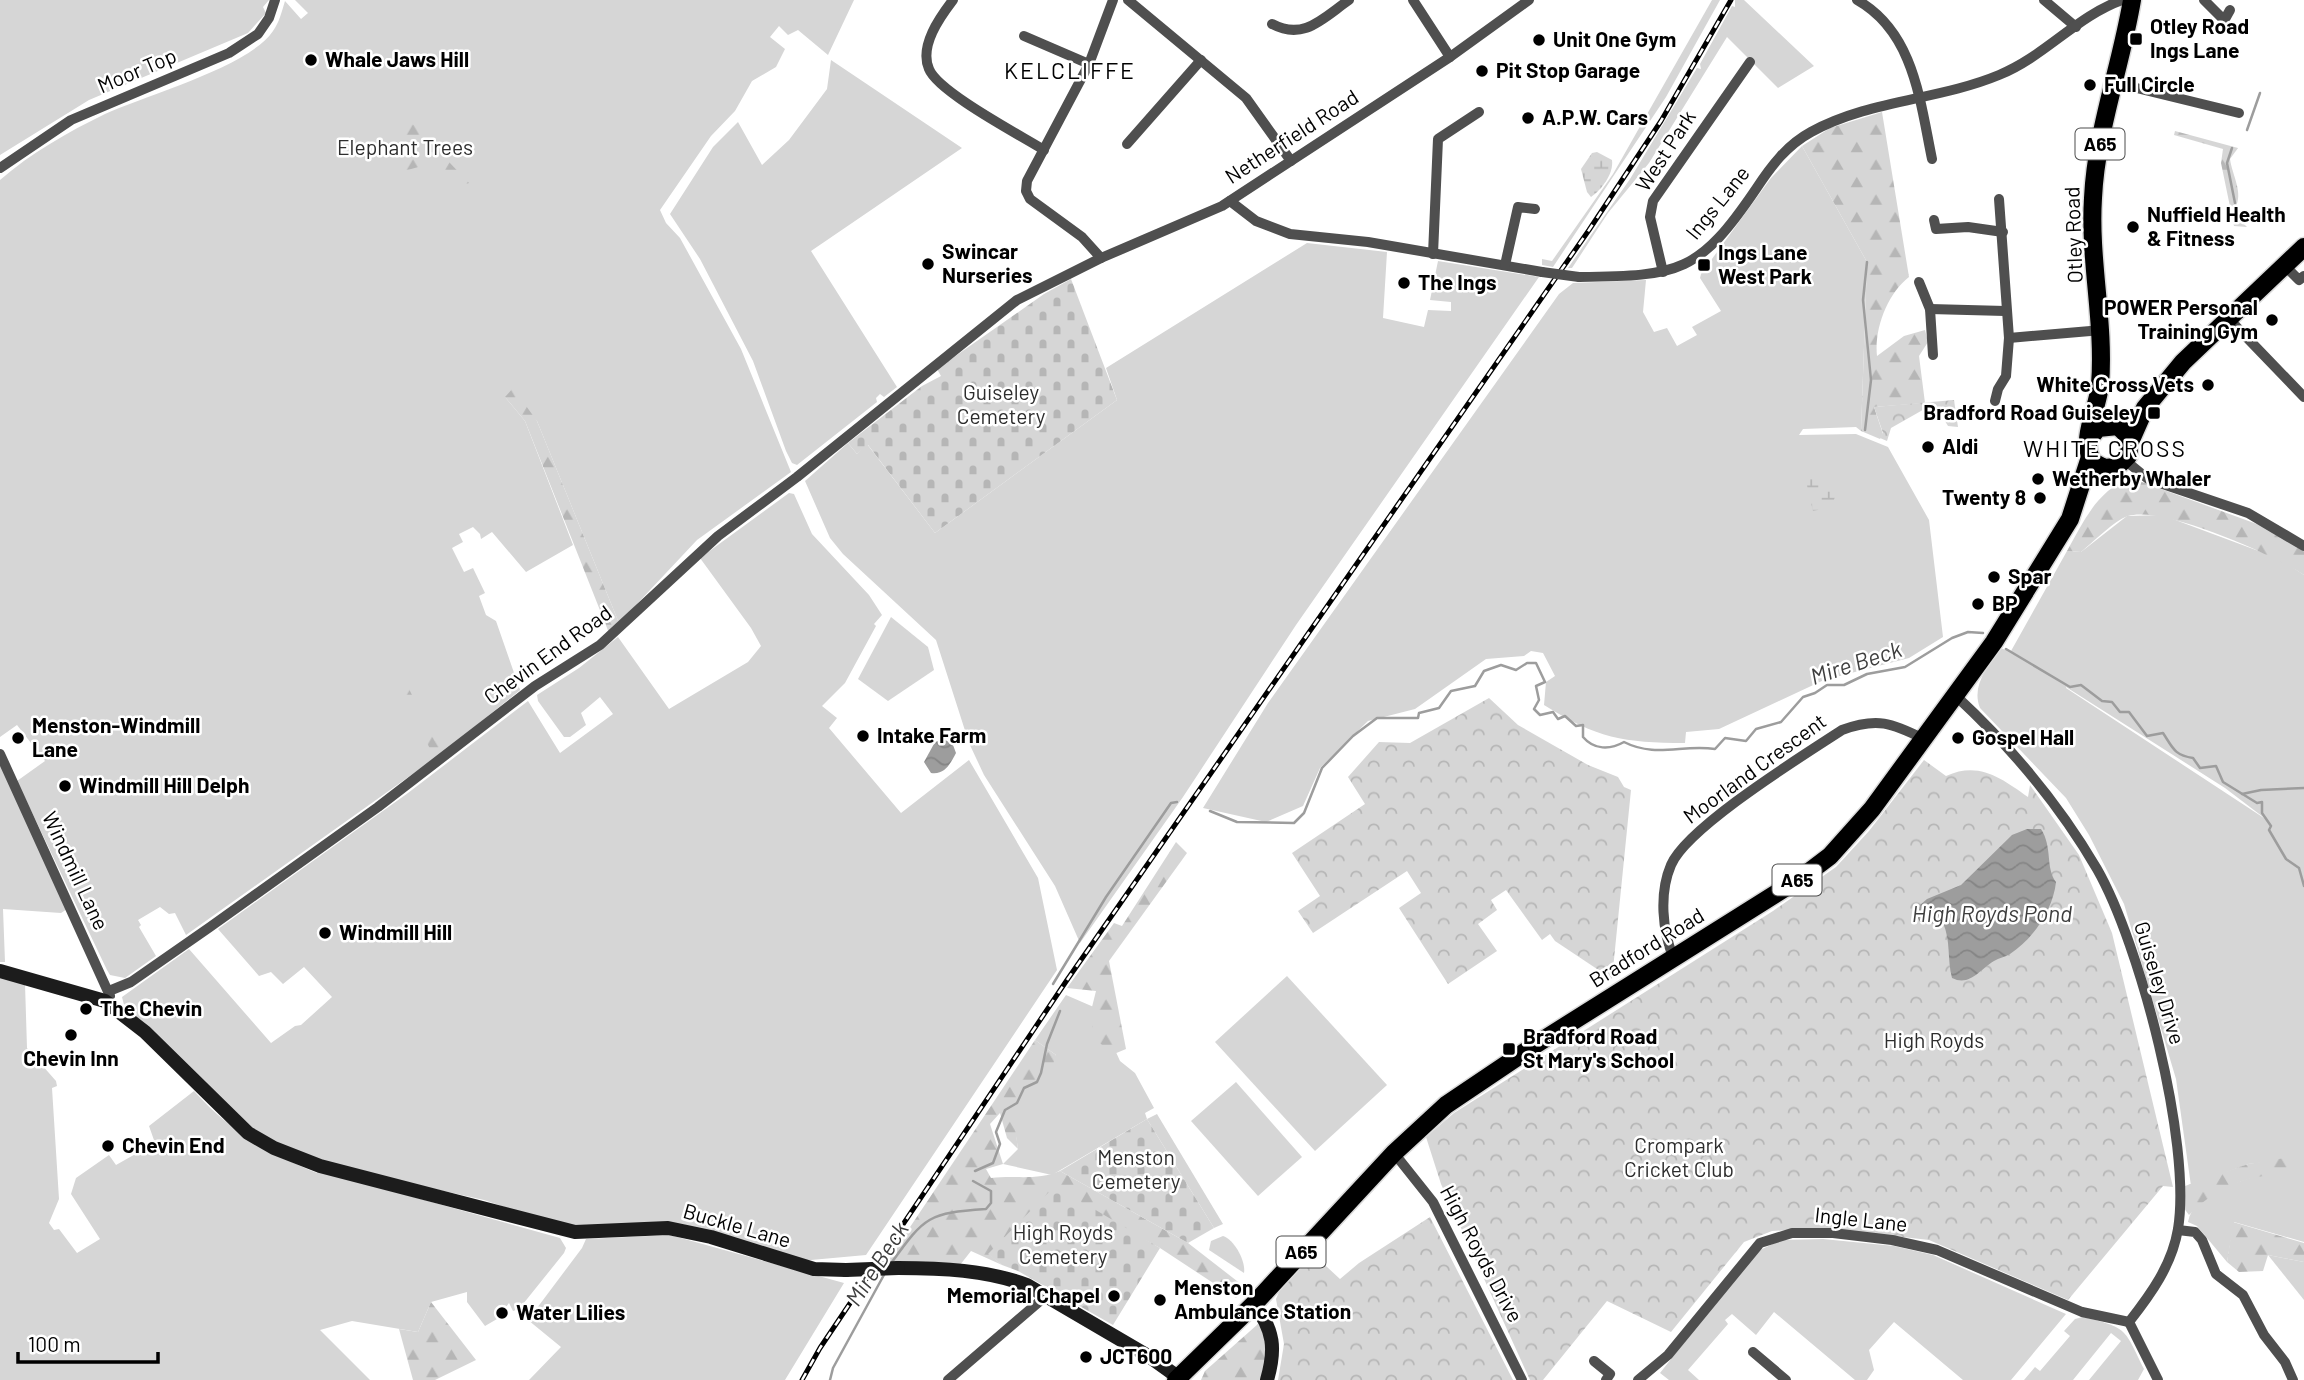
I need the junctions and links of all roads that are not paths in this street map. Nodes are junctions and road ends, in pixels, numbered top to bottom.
1 (275, 0) edge
2 (953, 0) edge
3 (1113, 0) edge
4 (1128, 0) edge
5 (1349, 0) edge
6 (1413, 0) edge
7 (1529, 0) edge
8 (1857, 0) edge
9 (2044, 0) edge
10 (2122, 0) edge
11 (2132, 0) edge
12 (2204, 0) edge
13 (2225, 19) dead end
14 (1272, 24) dead end
15 (2076, 27) junction
16 (1024, 36) dead end
17 (1450, 57) junction
18 (1201, 60) junction
19 (1750, 62) dead end
20 (1089, 64) junction
21 (2116, 83) junction
22 (1919, 97) junction
23 (1479, 112) dead end
24 (2239, 113) dead end
25 (1127, 144) dead end
26 (1044, 150) junction
27 (1932, 159) dead end
28 (1291, 162) junction
29 (0, 168) edge
30 (1511, 197) dead end
31 (1998, 199) dead end
32 (1230, 201) junction
33 (1518, 207) junction
34 (1535, 209) dead end
35 (1934, 220) dead end
36 (2003, 232) junction
37 (2304, 247) edge
38 (1433, 254) junction
39 (1101, 257) junction
40 (1505, 265) junction
41 (2284, 265) junction
42 (1663, 272) junction
43 (2304, 276) edge
44 (1060, 278) joint
45 (1919, 282) dead end
46 (1930, 309) junction
47 (2005, 311) junction
48 (2227, 317) junction
49 (2102, 330) junction
50 (2009, 338) junction
51 (1933, 355) dead end
52 (2100, 388) junction
53 (2304, 397) edge
54 (1995, 401) dead end
55 (2145, 408) junction
56 (2115, 426) junction
57 (2130, 442) junction
58 (2089, 448) junction
59 (2118, 465) junction
60 (2078, 500) junction
61 (2303, 542) edge
62 (1956, 696) junction
63 (1924, 739) junction
64 (0, 754) edge
65 (1674, 959) junction
66 (0, 971) edge
67 (111, 999) junction
68 (1394, 1153) junction
69 (2178, 1230) junction
70 (1047, 1295) junction
71 (1254, 1304) junction
72 (2129, 1322) junction
73 (1753, 1352) dead end
74 (1594, 1361) dead end
75 (1772, 1376) edge
76 (1179, 1379) edge
77 (948, 1380) edge
78 (1267, 1380) edge
79 (1522, 1380) edge
80 (1606, 1380) edge
81 (1638, 1380) edge
82 (1786, 1380) edge
83 (2158, 1380) edge
84 (2293, 1380) edge

1 - 29 street, Moor Top
2 - 26 street
3 - 20 street
4 - 18 street
5 - 14 street
6 - 17 street
7 - 17 street, Netherfield Road
8 - 22 street
9 - 15 street
10 - 15 street, Ings Lane
11 - 21 main road, Otley Road / A65
12 - 13 street
15 - 22 street, Ings Lane
16 - 20 street
17 - 28 street, Netherfield Road
18 - 25 street
18 - 28 street
19 - 42 street, West Park
20 - 26 street
21 - 24 street
21 - 49 main road, Otley Road / A65
22 - 27 street
22 - 42 street, Ings Lane
23 - 38 street
26 - 39 street
28 - 32 street, Netherfield Road
30 - 33 street
31 - 36 street
32 - 38 street, Ings Lane
32 - 39 street, Netherfield Road
33 - 34 street
33 - 40 street
35 - 36 street
36 - 47 street
37 - 41 main road
38 - 40 street, Ings Lane
39 - 44 street, Netherfield Road
40 - 42 street, Ings Lane, bridge
41 - 43 street
41 - 48 main road
44 - 67 street, Chevin End Road
45 - 46 street
46 - 47 street
46 - 51 street
47 - 50 street
48 - 53 street
48 - 55 main road
49 - 50 street
49 - 52 main road, Otley Road / A65
50 - 54 street
52 - 56 main road, Otley Road / A65
52 - 58 main road, Otley Road / A65
55 - 56 main road
55 - 57 main road
56 - 57 main road, A65
56 - 58 main road
57 - 59 main road
58 - 59 main road
58 - 60 main road, Bradford Road / A65
59 - 60 main road, Bradford Road / A65
59 - 61 street
60 - 62 main road, Bradford Road / A65
62 - 63 main road, Bradford Road / A65
62 - 69 street, Guiseley Drive
63 - 65 main road, Bradford Road / A65
63 - 65 street, Moorland Crescent
64 - 67 street, Windmill Lane
65 - 68 main road, Bradford Road / A65
66 - 67 street, Buckle Lane
67 - 70 street, Buckle Lane, bridge
68 - 71 main road, Bradford Road / A65
68 - 79 street, High Royds Drive
69 - 72 street, Guiseley Drive
69 - 84 street
70 - 76 street, Buckle Lane
70 - 77 street
71 - 76 main road, Bradford Road / A65
71 - 78 street
72 - 81 street, Ingle Lane
72 - 83 street
73 - 75 street
74 - 80 street
75 - 82 street

